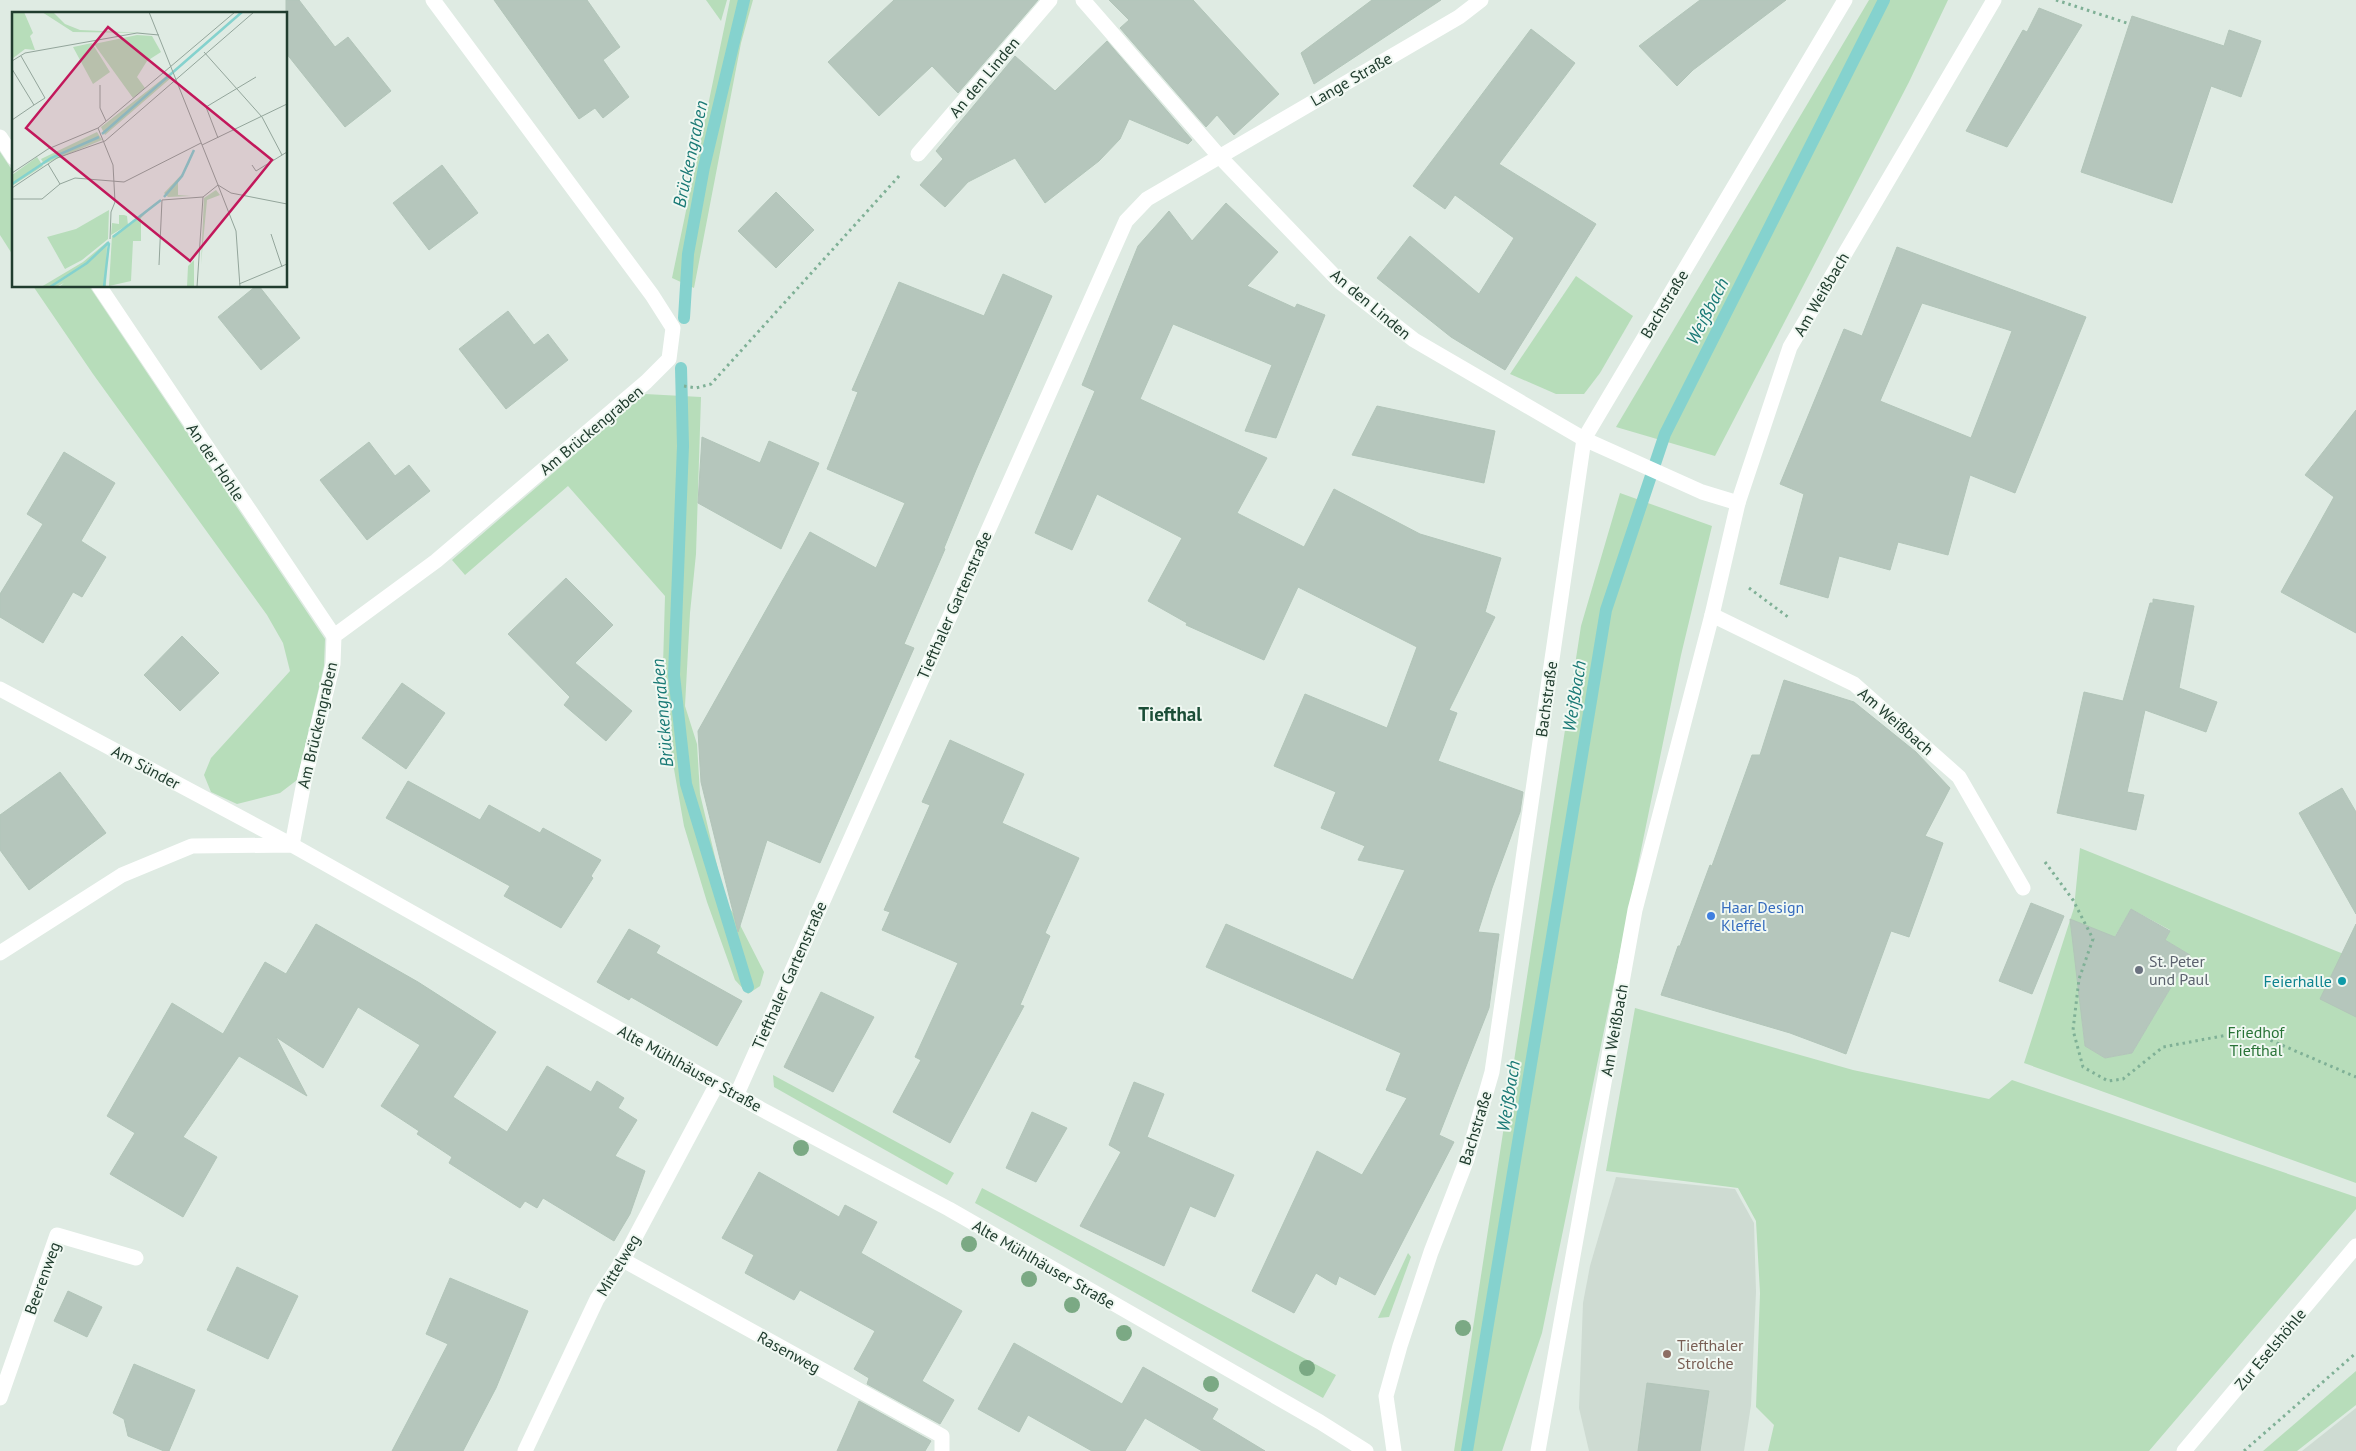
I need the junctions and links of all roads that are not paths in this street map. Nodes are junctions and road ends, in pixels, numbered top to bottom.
1 (433, 0) edge
2 (1050, 0) edge
3 (1083, 0) edge
4 (1481, 0) edge
5 (1845, 0) edge
6 (1994, 0) edge
7 (0, 137) edge
8 (918, 154) road end
9 (12, 155) edge
10 (1219, 156) junction
11 (100, 288) edge
12 (1584, 439) junction
13 (1738, 503) junction
14 (1712, 615) junction
15 (334, 636) junction
16 (0, 689) edge
17 (292, 845) junction
18 (2023, 888) dead end
19 (0, 953) edge
20 (717, 1084) junction
21 (737, 1094) junction
22 (2356, 1246) edge
23 (136, 1258) dead end
24 (623, 1260) junction
25 (0, 1398) edge
26 (525, 1451) edge
27 (942, 1451) edge
28 (1366, 1451) edge
29 (1394, 1451) edge
30 (1538, 1451) edge
31 (2184, 1451) edge

1 - 15 street, Am Brückengraben
2 - 8 street, An den Linden
3 - 10 street, An den Linden
4 - 10 street, Lange Straße
5 - 12 street, Bachstraße
6 - 13 street, Am Weißbach
7 - 9 street
10 - 12 street, An den Linden
10 - 21 street, Tiefthaler Gartenstraße
11 - 15 street, An der Hohle
12 - 13 street, An den Linden
12 - 29 street, Bachstraße
13 - 14 street, Am Weißbach
14 - 18 street, Am Weißbach
14 - 30 street, Am Weißbach
15 - 17 street, Am Brückengraben
16 - 17 street, Am Sünder
17 - 19 street, Alte Mühlhäuser Straße
17 - 20 street, Alte Mühlhäuser Straße
20 - 21 street, Alte Mühlhäuser Straße
20 - 24 street, Mittelweg
21 - 28 street, Alte Mühlhäuser Straße
22 - 31 street, Zur Eselshöhle
23 - 25 street, Beerenweg
24 - 26 street, Mittelweg
24 - 27 street, Rasenweg

